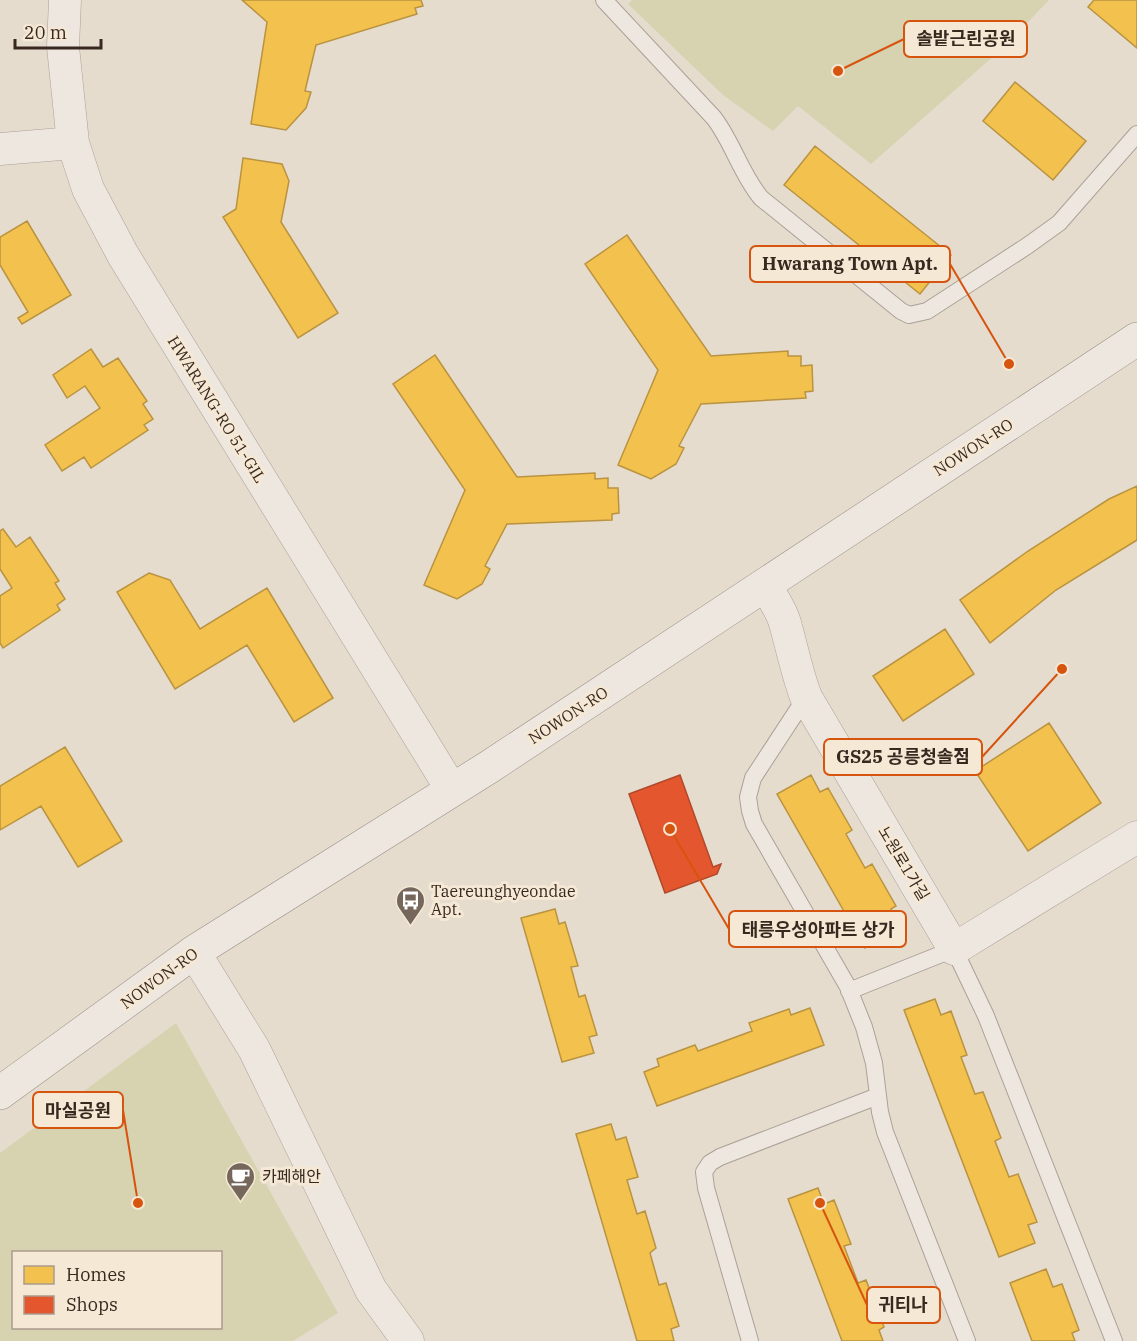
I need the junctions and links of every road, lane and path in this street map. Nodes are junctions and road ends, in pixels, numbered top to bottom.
1 (65, 0) edge
2 (604, 0) edge
3 (1137, 134) edge
4 (73, 143) junction
5 (0, 148) edge
6 (1137, 339) edge
7 (765, 585) junction
8 (806, 697) junction
9 (452, 790) junction
10 (1137, 837) edge
11 (954, 949) junction
12 (194, 952) junction
13 (849, 991) junction
14 (0, 1093) edge
15 (878, 1096) junction
16 (408, 1341) edge
17 (750, 1341) edge
18 (967, 1341) edge
19 (1114, 1341) edge

1 - 4 street, HWARANG-RO 51-GIL
2 - 3 lane
4 - 5 street
4 - 9 street, HWARANG-RO 51-GIL
6 - 7 main road, NOWON-RO
7 - 8 street, 노원로1가길
7 - 9 main road, NOWON-RO
8 - 11 street, 노원로1가길
8 - 13 lane
9 - 12 main road, NOWON-RO
10 - 11 street
11 - 13 lane
11 - 19 lane
12 - 14 main road, NOWON-RO
12 - 16 street
13 - 15 lane
15 - 17 lane
15 - 18 lane

